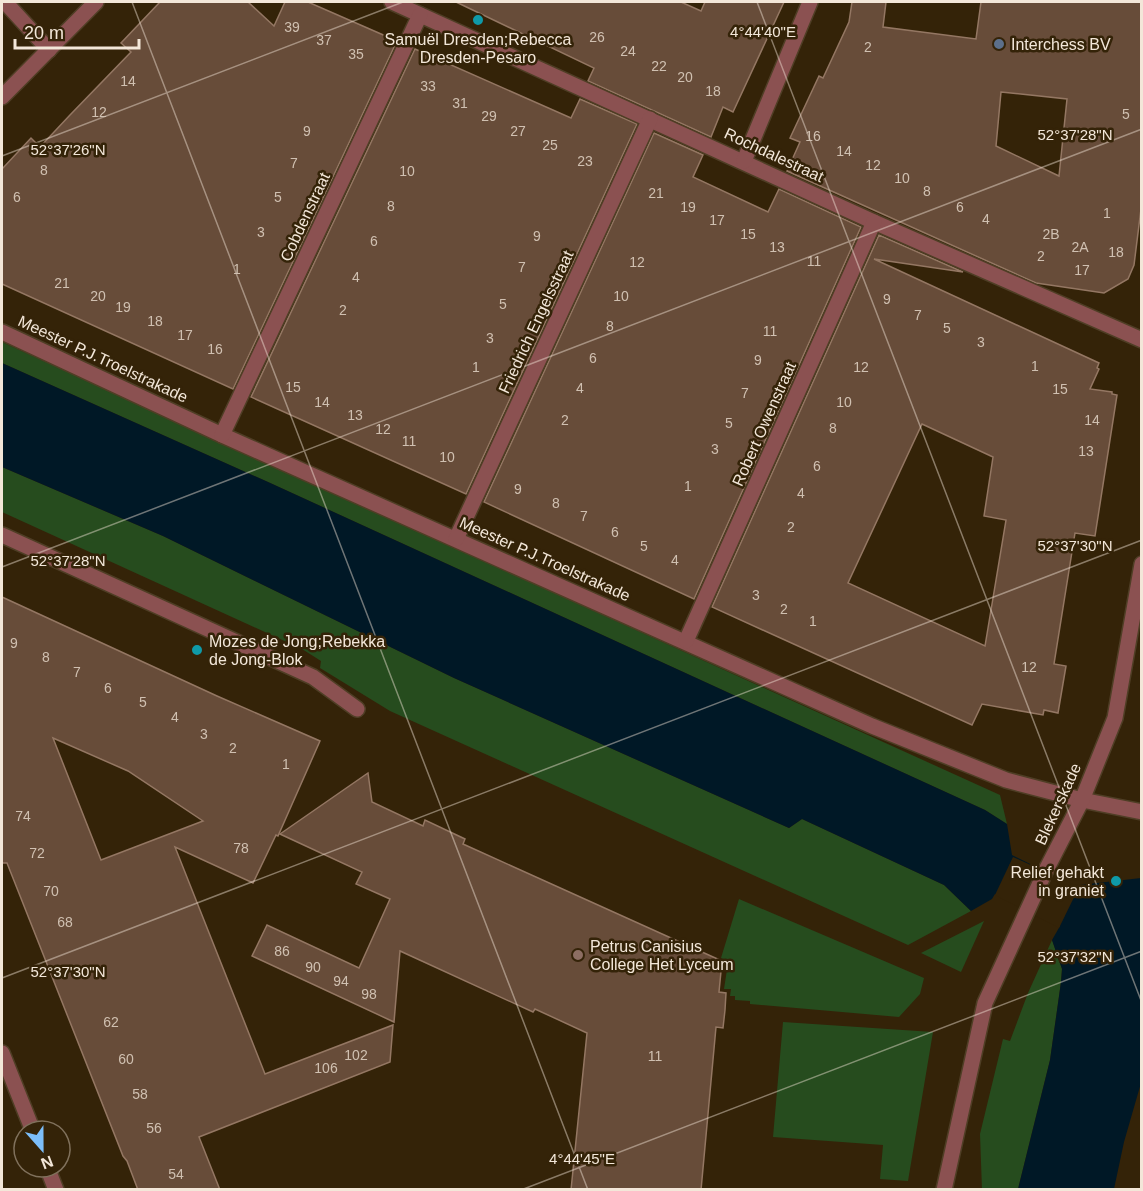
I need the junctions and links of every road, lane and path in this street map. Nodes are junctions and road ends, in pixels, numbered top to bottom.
1 (5, 2) edge
2 (96, 2) edge
3 (392, 2) edge
4 (810, 2) edge
5 (420, 15) junction
6 (49, 50) junction
7 (2, 97) edge
8 (650, 119) junction
9 (744, 161) junction
10 (874, 222) junction
11 (2, 332) edge
12 (1142, 340) edge
13 (222, 435) junction
14 (2, 535) edge
15 (456, 539) junction
16 (1142, 564) edge
17 (686, 641) junction
18 (357, 709) dead end
19 (1082, 800) junction
20 (1142, 812) edge
21 (2, 1053) edge
22 (28, 1119) edge
23 (944, 1190) edge

1 - 6 street
2 - 6 street
3 - 5 street, Rochdalestraat
4 - 9 street
5 - 8 street, Rochdalestraat
5 - 13 street, Cobdenstraat
6 - 7 street
8 - 9 street, Rochdalestraat
8 - 15 street, Friedrich Engelsstraat
9 - 10 street, Rochdalestraat
10 - 12 street, Rochdalestraat
10 - 17 street, Robert Owenstraat
11 - 13 street, Meester P.J.Troelstrakade
13 - 15 street, Meester P.J.Troelstrakade
14 - 18 street
15 - 17 street, Meester P.J.Troelstrakade
16 - 19 street, Blekerskade
17 - 19 street, Meester P.J.Troelstrakade
19 - 20 street, Meester P.J.Troelstrakade
19 - 23 street, Blekerskade
21 - 22 street

